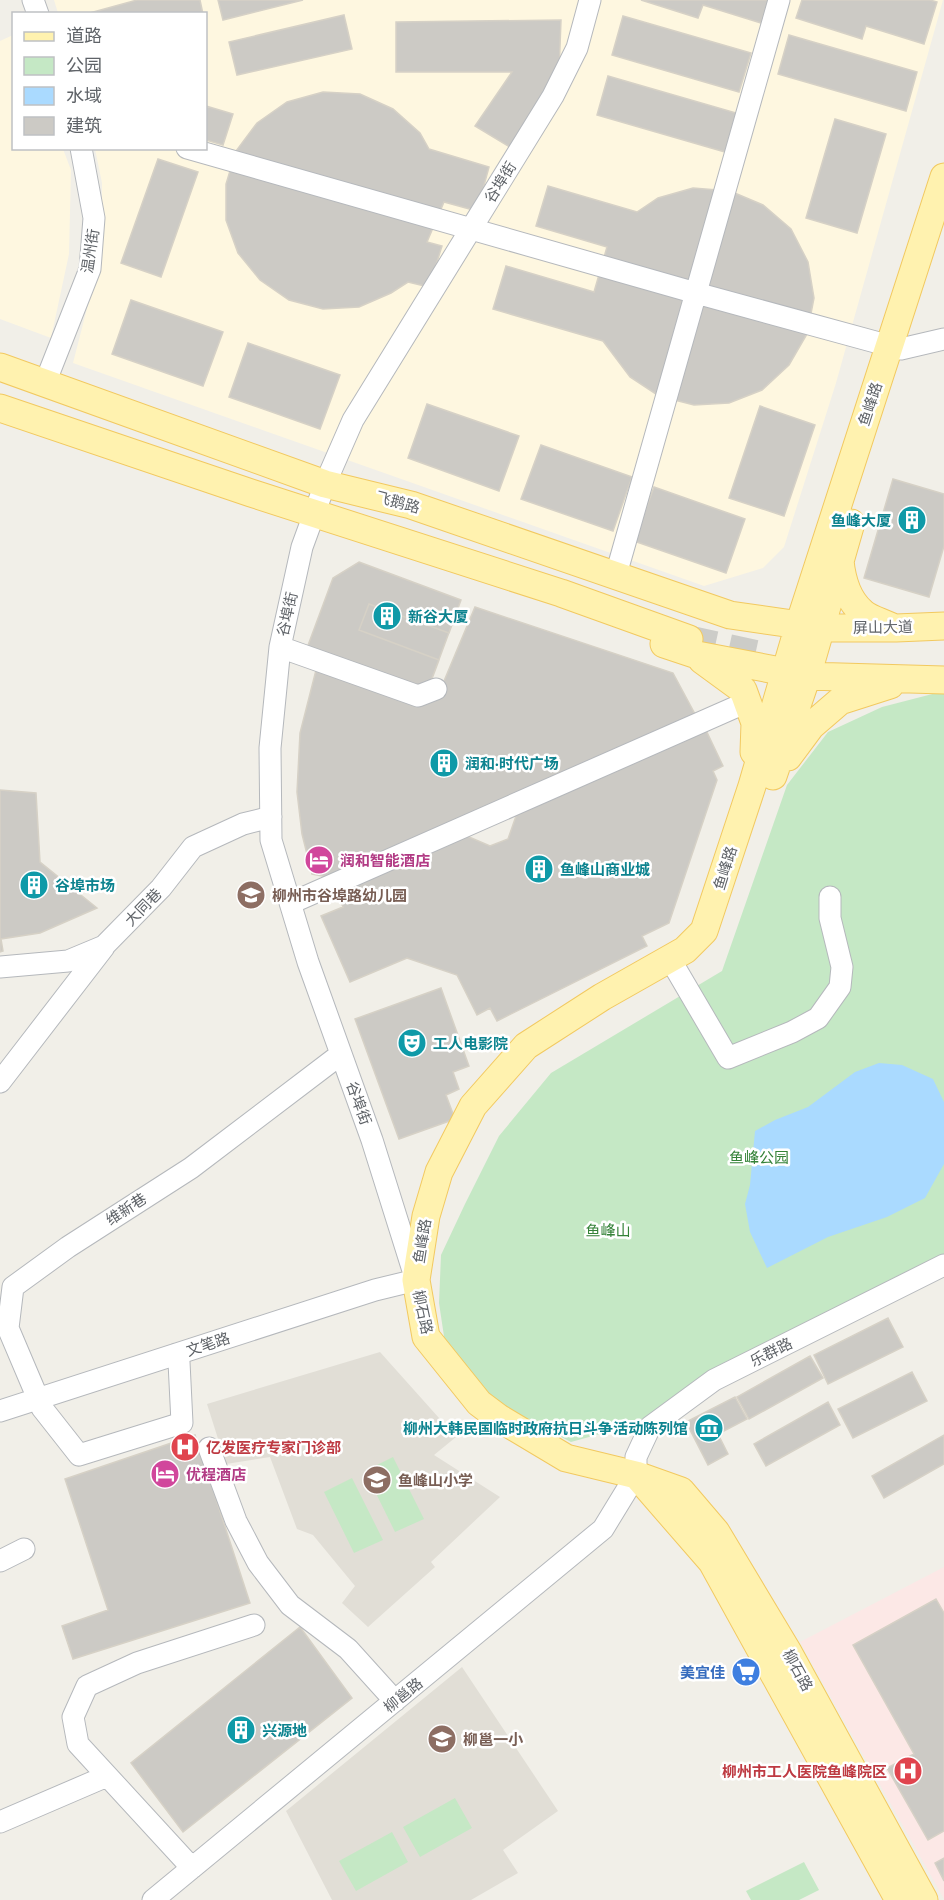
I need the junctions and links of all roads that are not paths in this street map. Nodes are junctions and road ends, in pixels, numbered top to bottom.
1 (590, 0) edge
2 (779, 0) edge
3 (81, 150) edge
4 (194, 150) edge
5 (944, 177) edge
6 (944, 222) edge
7 (471, 229) junction
8 (696, 293) junction
9 (944, 339) edge
10 (895, 348) junction
11 (0, 367) edge
12 (45, 383) junction
13 (0, 408) edge
14 (325, 484) junction
15 (315, 512) junction
16 (840, 561) junction
17 (619, 564) dead end
18 (810, 626) junction
19 (944, 626) edge
20 (896, 628) junction
21 (280, 647) junction
22 (693, 647) junction
23 (944, 665) edge
24 (916, 667) dead end
25 (796, 674) junction
26 (944, 680) edge
27 (436, 689) dead end
28 (747, 702) junction
29 (760, 788) junction
30 (271, 817) junction
31 (830, 897) dead end
32 (291, 903) junction
33 (104, 946) junction
34 (673, 963) junction
35 (0, 967) edge
36 (341, 1054) junction
37 (0, 1082) edge
38 (944, 1265) edge
39 (416, 1280) junction
40 (7, 1285) edge
41 (177, 1354) junction
42 (40, 1404) junction
43 (0, 1412) edge
44 (209, 1448) dead end
45 (636, 1475) junction
46 (24, 1549) dead end
47 (0, 1561) edge
48 (254, 1625) dead end
49 (395, 1701) junction
50 (107, 1776) junction
51 (0, 1822) edge
52 (192, 1868) junction
53 (153, 1900) edge
54 (899, 1900) edge
55 (924, 1900) edge

1 - 7 street, 谷埠街
2 - 8 street
3 - 12 street, 温州街
4 - 7 street
5 - 10 main road, 鱼峰路
6 - 10 main road, 鱼峰路
7 - 8 street
7 - 14 street, 谷埠街
8 - 10 street
8 - 17 street
9 - 10 street
10 - 16 main road, 鱼峰路
10 - 18 main road, 鱼峰路
11 - 12 main road, 飞鹅路
12 - 14 main road, 飞鹅路
13 - 15 main road
14 - 15 street, 谷埠街
14 - 18 main road, 飞鹅路
15 - 21 street, 谷埠街
15 - 22 main road
16 - 18 main road, 鱼峰路
16 - 20 main road
18 - 20 main road, 屏山大道
18 - 25 main road, 鱼峰路
19 - 20 main road, 屏山大道
21 - 27 street
21 - 30 street, 谷埠街
22 - 25 main road
22 - 28 main road
23 - 24 main road
25 - 26 main road
25 - 29 main road, 鱼峰路
26 - 29 main road
28 - 29 main road
28 - 32 street
29 - 34 main road, 鱼峰路
30 - 32 street, 谷埠街
30 - 33 street, 大同巷
31 - 34 street
32 - 36 street, 谷埠街
33 - 35 street, 大同巷
33 - 37 street
34 - 39 main road, 鱼峰路
36 - 39 street, 谷埠街
36 - 40 street, 维新巷
38 - 45 street, 乐群路
39 - 41 street, 文笔路
39 - 45 main road, 柳石路
40 - 42 street, 维新巷
41 - 42 street, 文笔路
41 - 42 street, 维新巷
42 - 43 street, 文笔路
44 - 49 street
45 - 49 street, 柳邕路
45 - 54 main road, 柳石路
45 - 55 main road, 柳石路
46 - 47 street
48 - 50 street
49 - 52 street, 柳邕路
50 - 51 street
50 - 52 street
52 - 53 street, 柳邕路

